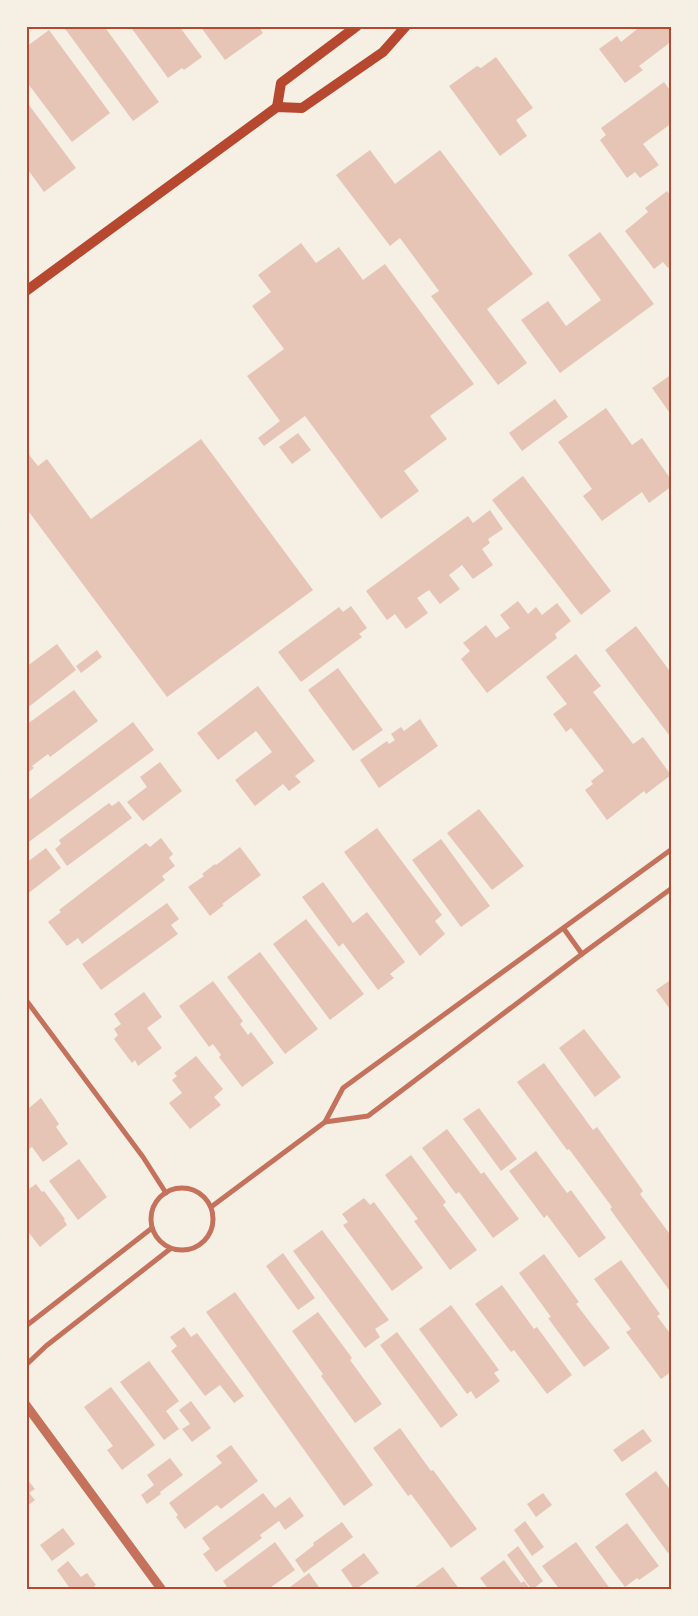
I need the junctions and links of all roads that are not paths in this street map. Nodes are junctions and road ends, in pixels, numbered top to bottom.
1 (357, 26) edge
2 (406, 26) edge
3 (277, 107) junction
4 (26, 291) edge
5 (672, 849) edge
6 (672, 888) edge
7 (564, 929) junction
8 (582, 954) junction
9 (26, 1000) edge
10 (325, 1122) junction
11 (166, 1193) junction
12 (211, 1208) junction
13 (152, 1228) junction
14 (170, 1249) junction
15 (26, 1326) edge
16 (26, 1365) edge
17 (26, 1405) edge
18 (162, 1590) edge

1 - 3 main road
2 - 3 main road
3 - 4 main road
5 - 7 street
6 - 8 street
7 - 8 street
7 - 10 street
8 - 10 street
9 - 11 street
10 - 12 street
11 - 12 street
11 - 13 street
12 - 14 street
13 - 14 street
13 - 15 street
14 - 16 street
17 - 18 street

